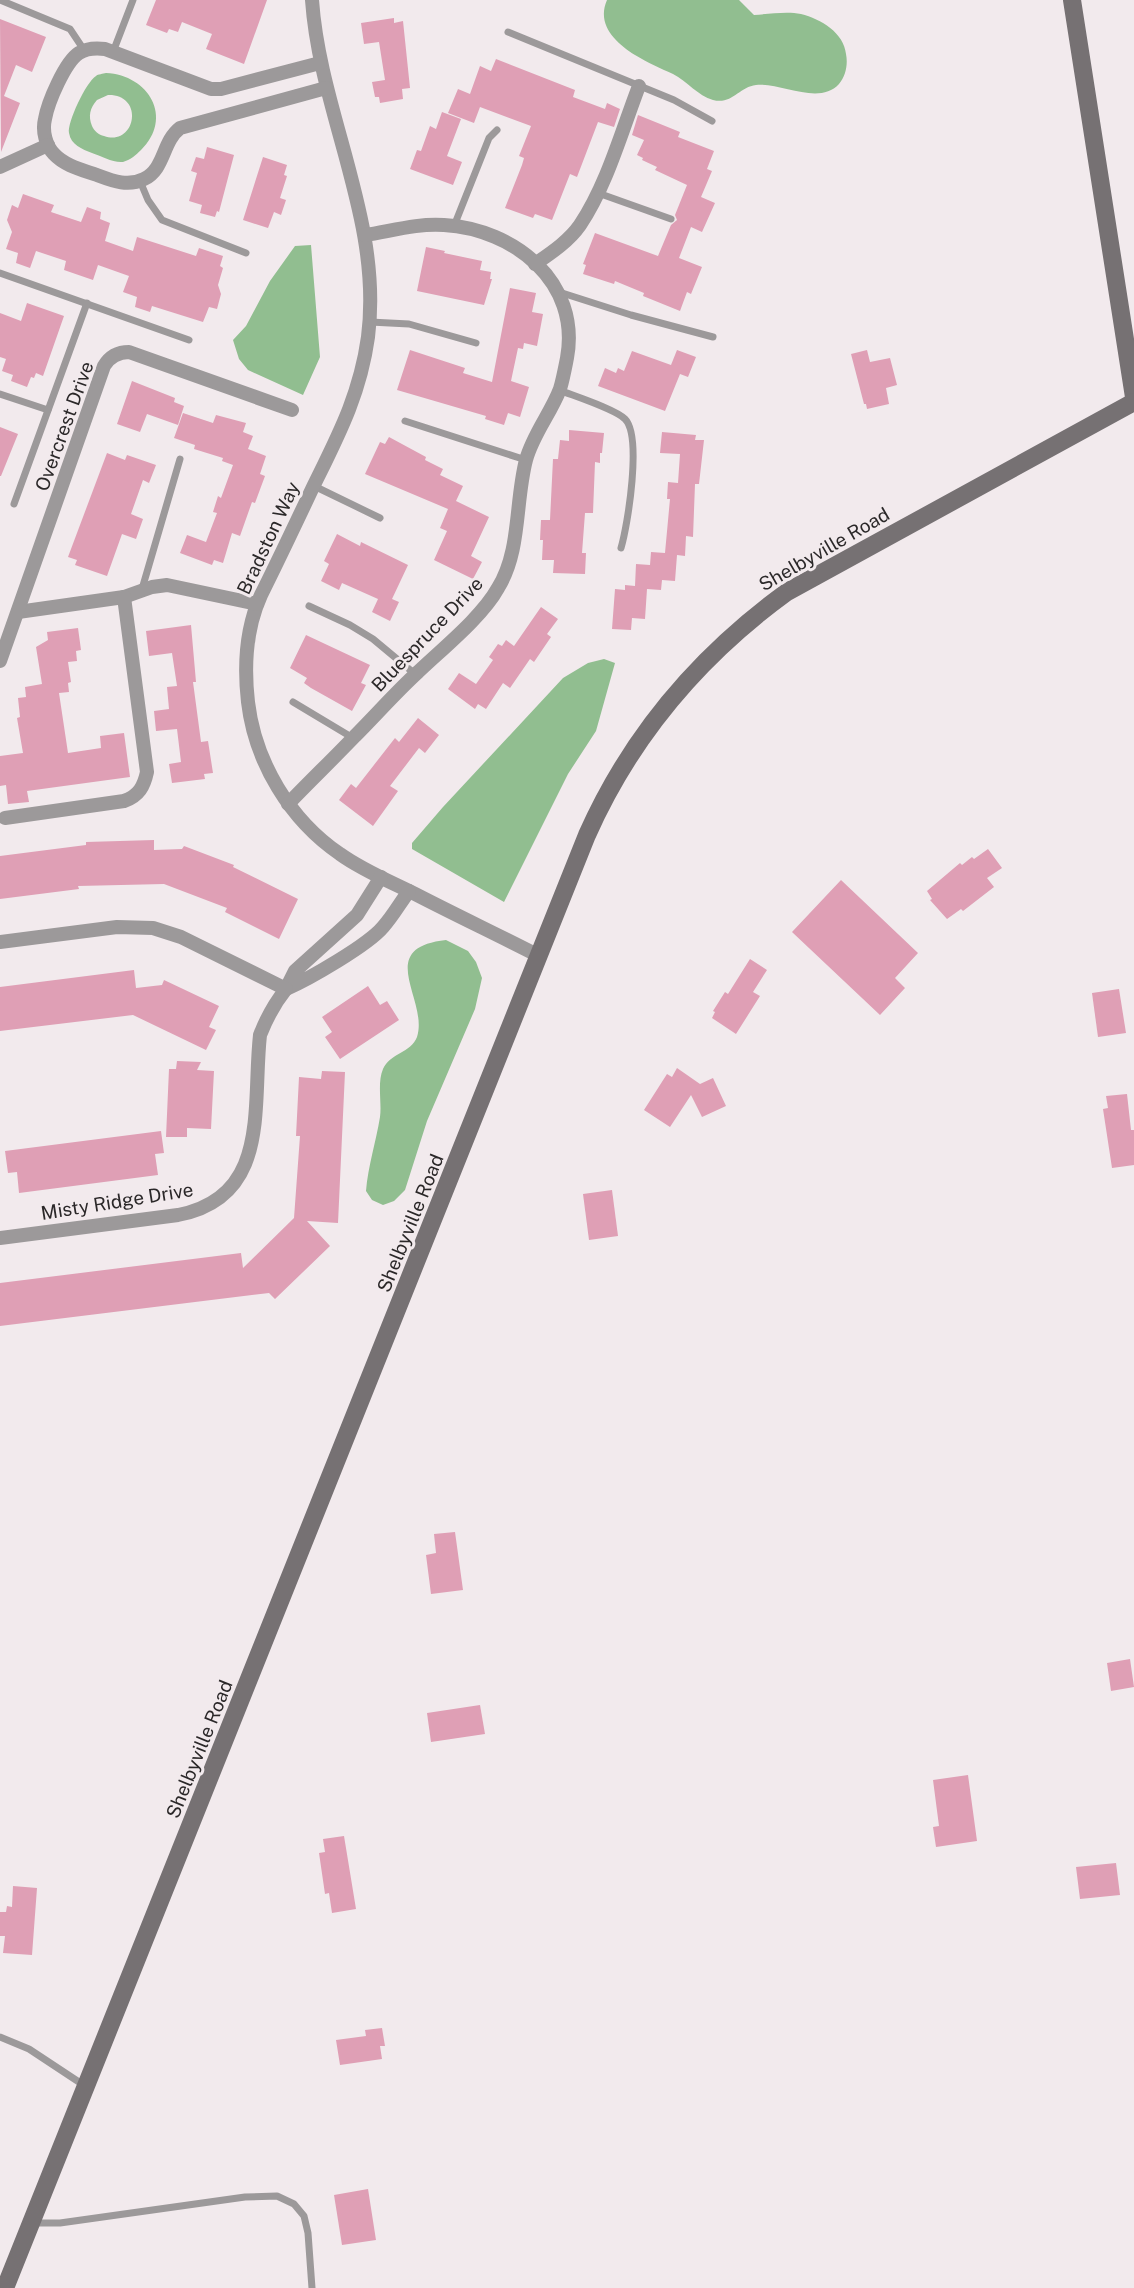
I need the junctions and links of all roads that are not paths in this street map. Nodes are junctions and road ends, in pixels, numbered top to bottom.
1 (0, 0) edge
2 (132, 0) edge
3 (312, 0) edge
4 (1072, 0) edge
5 (508, 32) dead end
6 (84, 51) junction
7 (113, 52) junction
8 (320, 62) junction
9 (639, 86) junction
10 (326, 88) junction
11 (712, 121) dead end
12 (497, 130) dead end
13 (48, 145) junction
14 (0, 167) edge
15 (140, 181) junction
16 (597, 193) junction
17 (671, 219) dead end
18 (454, 226) junction
19 (365, 235) junction
20 (246, 253) dead end
21 (536, 264) junction
22 (0, 273) edge
23 (558, 292) junction
24 (87, 303) junction
25 (370, 322) junction
26 (713, 337) dead end
27 (189, 340) dead end
28 (476, 343) dead end
29 (559, 390) junction
30 (0, 394) edge
31 (1134, 400) edge
32 (292, 410) dead end
33 (48, 411) junction
34 (405, 421) dead end
35 (180, 459) dead end
36 (526, 460) junction
37 (314, 486) junction
38 (14, 504) dead end
39 (380, 518) dead end
40 (621, 548) dead end
41 (141, 593) junction
42 (124, 597) junction
43 (257, 604) junction
44 (309, 606) dead end
45 (18, 612) junction
46 (0, 661) edge
47 (415, 674) junction
48 (293, 702) dead end
49 (354, 738) junction
50 (288, 804) junction
51 (5, 818) dead end
52 (381, 877) junction
53 (409, 891) junction
54 (0, 942) edge
55 (539, 956) junction
56 (286, 989) junction
57 (0, 1238) edge
58 (0, 2036) edge
59 (86, 2087) junction
60 (31, 2223) junction
61 (5, 2288) edge
62 (312, 2288) edge

1 - 6 lane
2 - 7 lane
3 - 8 street, Bradston Way
4 - 31 main road
5 - 9 lane
6 - 7 street
6 - 13 street
7 - 8 street
8 - 10 street, Bradston Way
9 - 11 lane
9 - 16 street
10 - 15 street
10 - 19 street, Bradston Way
12 - 18 lane
13 - 14 street
13 - 15 street
15 - 20 lane
16 - 17 lane
16 - 21 street
18 - 19 street, Bluespruce Drive
18 - 21 street, Bluespruce Drive
19 - 25 street, Bradston Way
21 - 23 street, Bluespruce Drive
22 - 24 lane
23 - 26 lane
23 - 29 street, Bluespruce Drive
24 - 27 lane
24 - 33 lane
25 - 28 lane
25 - 37 street, Bradston Way
29 - 36 street, Bluespruce Drive
29 - 40 lane
30 - 33 lane
31 - 55 main road, Shelbyville Road
32 - 45 street, Overcrest Drive
33 - 38 lane
34 - 36 lane
35 - 41 lane
36 - 47 street, Bluespruce Drive
37 - 39 lane
37 - 43 street, Bradston Way
41 - 42 street
41 - 43 street
42 - 45 street
42 - 51 street
43 - 50 street, Bradston Way
44 - 47 lane
45 - 46 street, Overcrest Drive
47 - 49 street, Bluespruce Drive
48 - 49 lane
49 - 50 street, Bluespruce Drive
50 - 52 street, Bradston Way
52 - 53 street, Bradston Way
52 - 56 street, Misty Ridge Drive
53 - 55 street, Bradston Way
53 - 56 street, Misty Ridge Drive
54 - 56 street
55 - 59 main road, Shelbyville Road
56 - 57 street, Misty Ridge Drive
58 - 59 lane
59 - 60 main road, Shelbyville Road
60 - 61 main road, Shelbyville Road
60 - 62 lane

